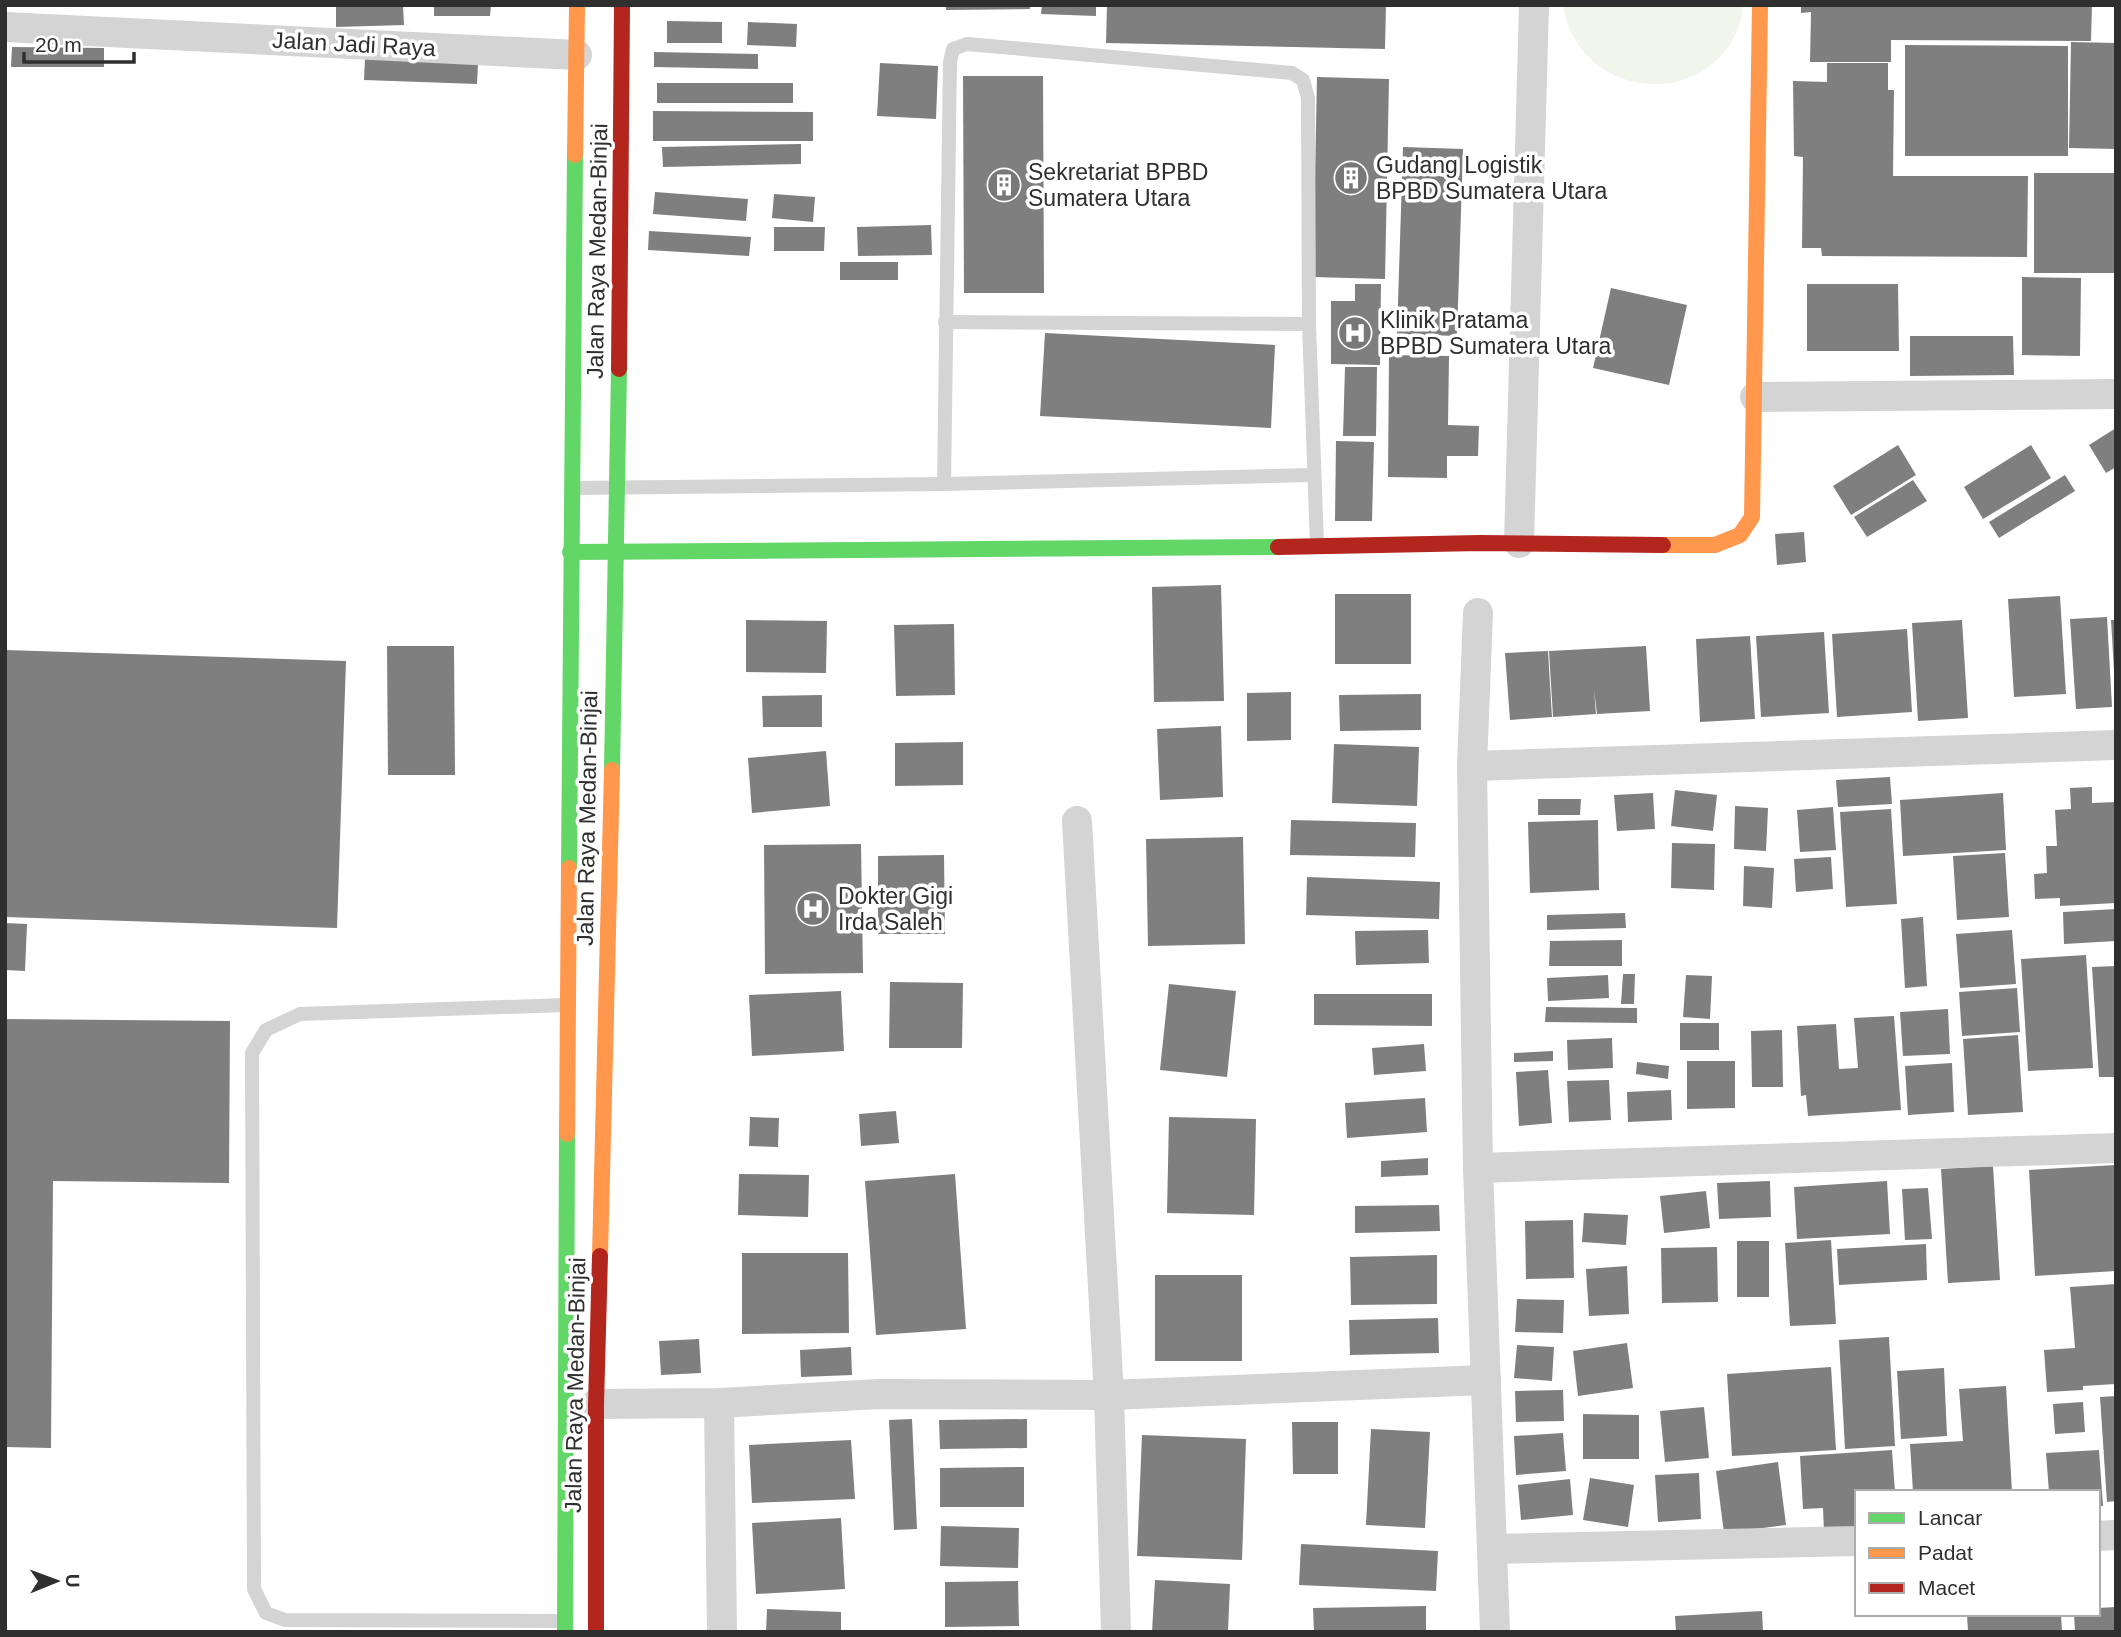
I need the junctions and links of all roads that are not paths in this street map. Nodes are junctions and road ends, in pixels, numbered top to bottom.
1 (577, 5) edge
2 (622, 5) edge
3 (1534, 5) edge
4 (1760, 5) edge
5 (5, 27) edge
6 (577, 55) junction
7 (945, 322) junction
8 (1308, 324) junction
9 (2116, 394) edge
10 (1755, 397) junction
11 (1314, 475) junction
12 (944, 484) junction
13 (617, 486) junction
14 (571, 488) junction
15 (1519, 543) junction
16 (1317, 547) junction
17 (570, 552) junction
18 (617, 552) junction
19 (1478, 613) dead end
20 (2116, 744) edge
21 (1472, 766) junction
22 (1077, 821) dead end
23 (586, 1005) junction
24 (2116, 1148) edge
25 (1478, 1168) junction
26 (1486, 1380) junction
27 (1109, 1395) junction
28 (719, 1403) junction
29 (596, 1404) junction
30 (1855, 1541) edge
31 (1492, 1549) junction
32 (565, 1626) edge
33 (596, 1632) edge
34 (722, 1632) edge
35 (1116, 1632) edge
36 (1495, 1632) edge

1 - 6 main road, Jalan Raya Medan-Binjai
2 - 13 main road, Jalan Raya Medan-Binjai
3 - 15 street
4 - 10 main road
5 - 6 street, Jalan Jadi Raya
6 - 14 main road, Jalan Raya Medan-Binjai
7 - 8 lane
7 - 8 lane
7 - 12 lane
8 - 11 lane
9 - 10 street
10 - 15 main road
11 - 12 lane
11 - 16 lane
12 - 13 lane
13 - 14 lane
13 - 18 main road, Jalan Raya Medan-Binjai
14 - 17 main road, Jalan Raya Medan-Binjai
15 - 16 main road
16 - 18 main road
17 - 18 main road
17 - 23 main road, Jalan Raya Medan-Binjai
18 - 23 main road, Jalan Raya Medan-Binjai
19 - 21 street
20 - 21 street
21 - 25 street
22 - 27 street
23 - 29 main road, Jalan Raya Medan-Binjai
23 - 32 main road, Jalan Raya Medan-Binjai
23 - 32 lane
24 - 25 street
25 - 26 street
26 - 27 street
26 - 31 street
27 - 28 street
27 - 35 street
28 - 29 street
28 - 34 street
29 - 33 main road, Jalan Raya Medan-Binjai
30 - 31 street
31 - 36 street

